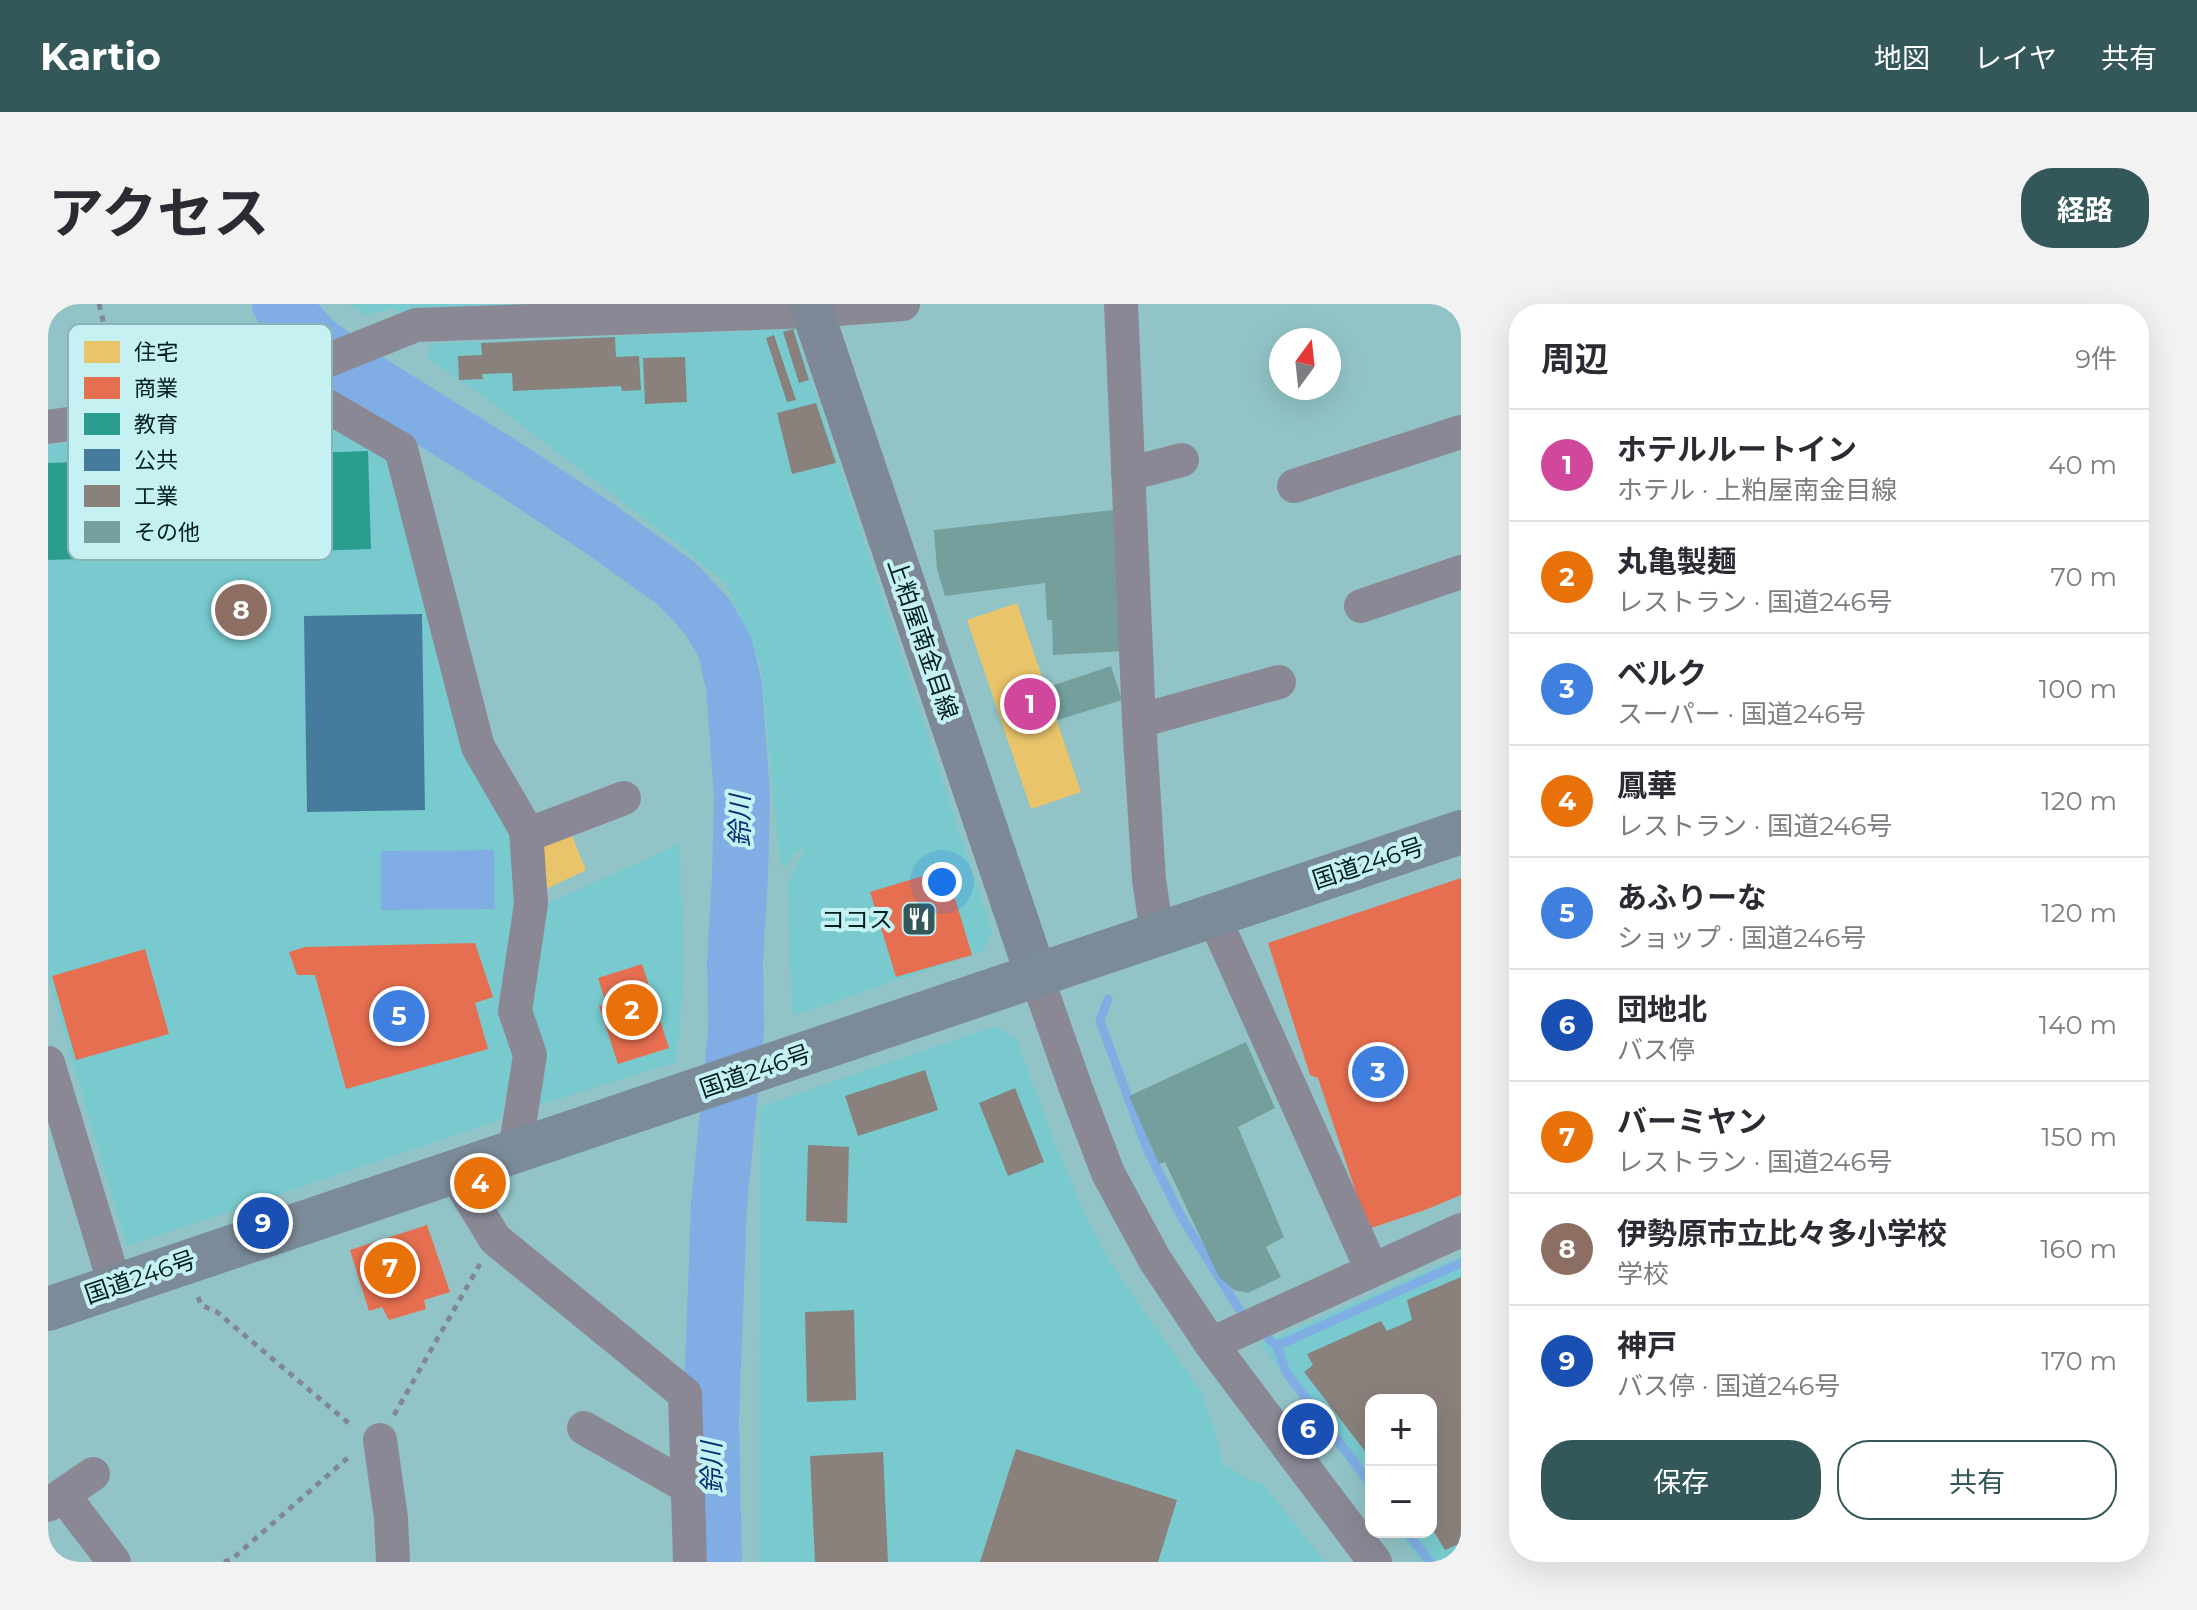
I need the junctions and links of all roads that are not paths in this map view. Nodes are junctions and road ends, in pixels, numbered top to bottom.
1 (903, 304) edge
2 (1121, 304) edge
3 (811, 308) edge
4 (332, 358) edge
5 (332, 409) edge
6 (68, 424) edge
7 (48, 427) edge
8 (1461, 432) edge
9 (1182, 460) dead end
10 (1128, 474) junction
11 (1294, 486) dead end
12 (1461, 572) edge
13 (1361, 606) dead end
14 (1279, 682) dead end
15 (1139, 721) junction
16 (624, 798) dead end
17 (1461, 832) edge
18 (527, 835) junction
19 (1213, 915) junction
20 (1157, 933) junction
21 (1036, 975) junction
22 (48, 1063) edge
23 (515, 1151) junction
24 (62, 1162) edge
25 (454, 1172) junction
26 (1461, 1230) edge
27 (1372, 1270) junction
28 (115, 1285) junction
29 (48, 1309) edge
30 (1211, 1344) junction
31 (584, 1428) dead end
32 (373, 1441) road end
33 (93, 1474) dead end
34 (688, 1487) junction
35 (56, 1500) edge
36 (114, 1562) edge
37 (393, 1562) edge
38 (690, 1562) edge
39 (1375, 1562) edge

1 - 3 street
2 - 10 street
3 - 4 street
3 - 21 main road, 上粕屋南金目線
5 - 18 street
6 - 7 street
8 - 11 street
9 - 10 street
10 - 15 street
12 - 13 street
14 - 15 street
15 - 20 street
16 - 18 street
17 - 19 highway, 国道246号
18 - 23 street
19 - 20 highway, 国道246号
19 - 27 street
20 - 21 highway, 国道246号
21 - 23 highway, 国道246号
21 - 30 street
22 - 24 street
23 - 25 highway, 国道246号
24 - 28 street
25 - 28 highway, 国道246号
25 - 34 street
26 - 27 street
27 - 30 street
28 - 29 highway, 国道246号
30 - 39 street
31 - 34 street
32 - 37 street
33 - 35 street
34 - 38 street
35 - 36 street

